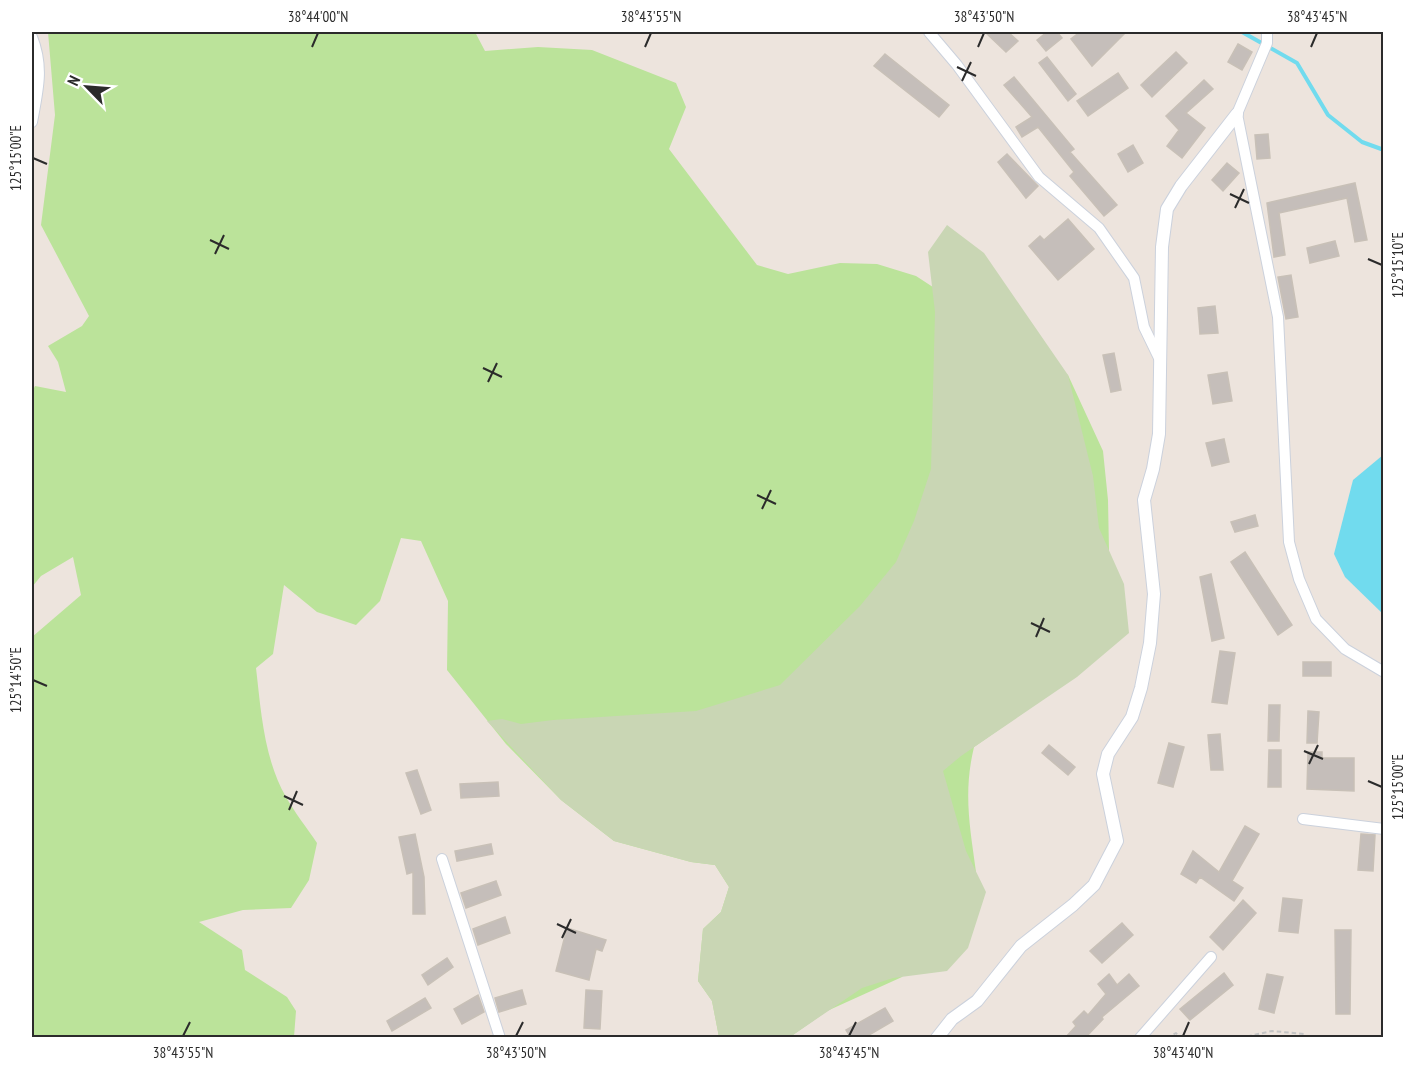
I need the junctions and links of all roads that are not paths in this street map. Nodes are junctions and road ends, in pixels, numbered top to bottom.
1 (929, 32) edge
2 (1267, 32) edge
3 (32, 37) edge
4 (1237, 114) junction
5 (32, 122) edge
6 (1159, 358) junction
7 (1383, 672) edge
8 (1303, 819) dead end
9 (1383, 829) edge
10 (442, 859) dead end
11 (1211, 957) dead end
12 (500, 1038) edge
13 (937, 1038) edge
14 (1140, 1038) edge

1 - 6 street
2 - 4 street
3 - 5 street
4 - 6 street
4 - 7 street
6 - 13 street
8 - 9 street
10 - 12 street
11 - 14 street

